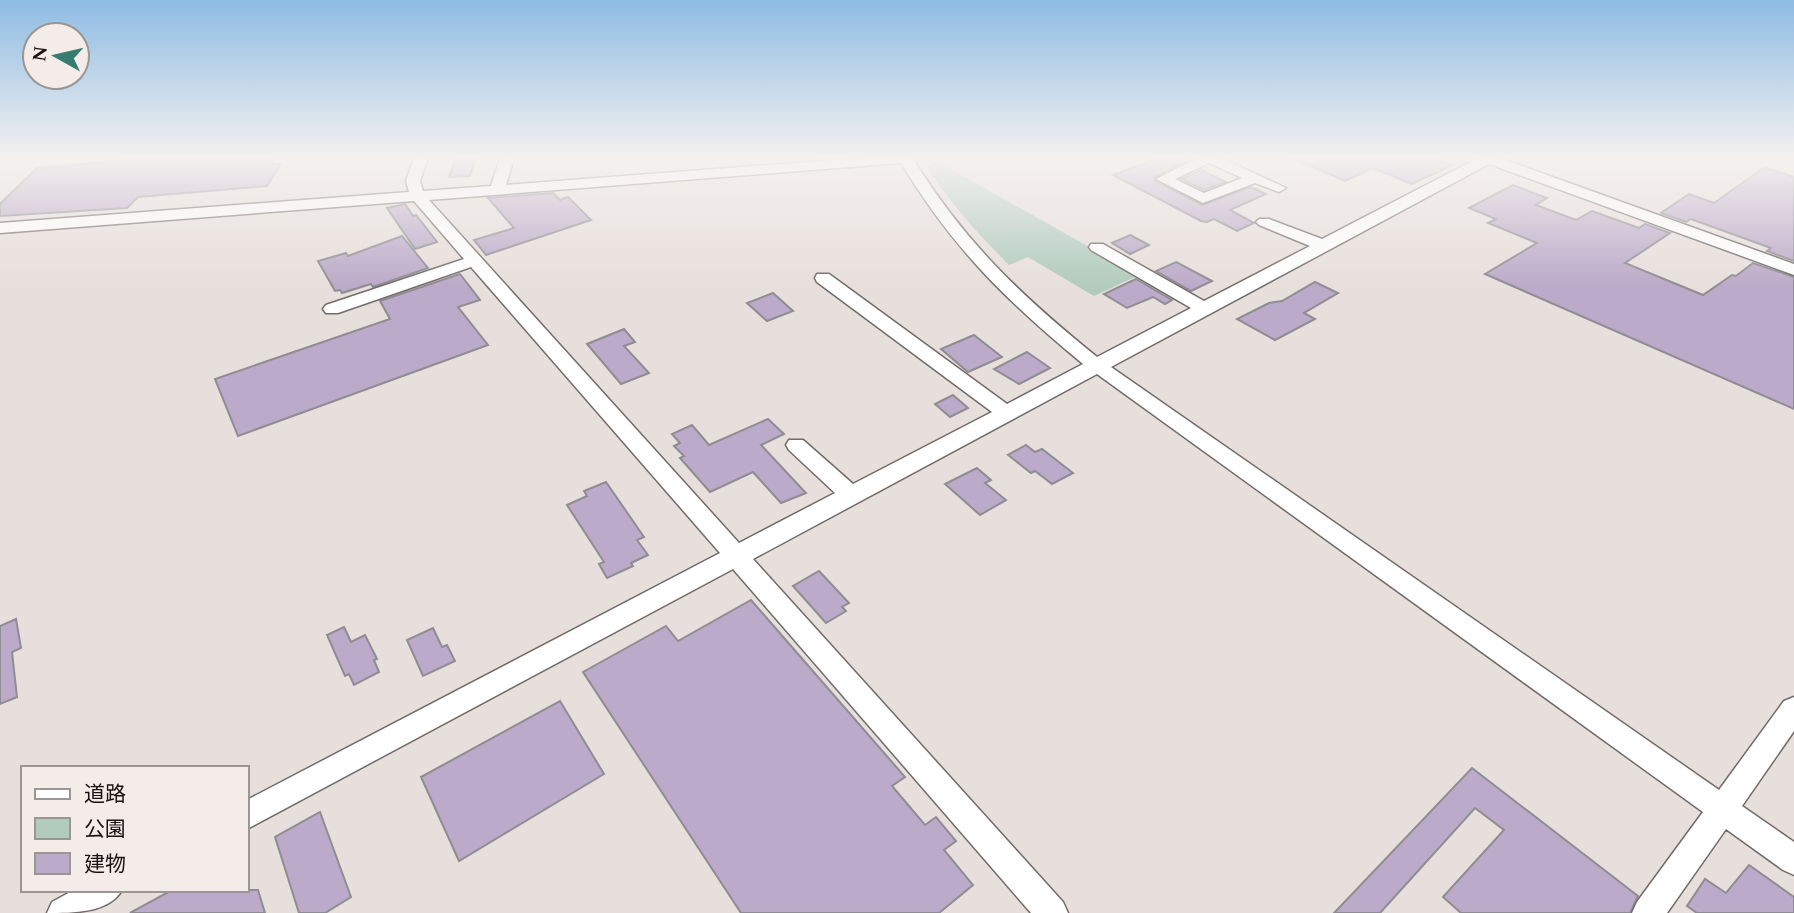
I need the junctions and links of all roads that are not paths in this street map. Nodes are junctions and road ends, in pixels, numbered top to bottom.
1 (347, 201) edge
2 (423, 201) edge
3 (931, 201) edge
4 (1409, 201) edge
5 (1604, 201) edge
6 (1264, 222) dead end
7 (0, 228) edge
8 (1325, 246) junction
9 (1097, 247) dead end
10 (476, 260) junction
11 (1794, 270) edge
12 (823, 278) dead end
13 (1203, 308) junction
14 (332, 309) dead end
15 (1095, 364) junction
16 (1007, 413) junction
17 (796, 445) dead end
18 (850, 494) junction
19 (737, 554) junction
20 (1794, 709) edge
21 (1723, 809) junction
22 (248, 814) edge
23 (1794, 860) edge
24 (102, 892) edge
25 (64, 913) edge
26 (1052, 913) edge
27 (1648, 913) edge

1 - 7 street
2 - 10 street
3 - 15 street
4 - 8 street
5 - 11 street
6 - 8 street
8 - 13 street
9 - 13 street
10 - 14 street
10 - 19 street
12 - 16 street
13 - 15 street
15 - 16 street
15 - 21 street
16 - 18 street
17 - 18 street
18 - 19 street
19 - 22 street
19 - 26 street
20 - 21 street
21 - 23 street
21 - 27 street
24 - 25 street

